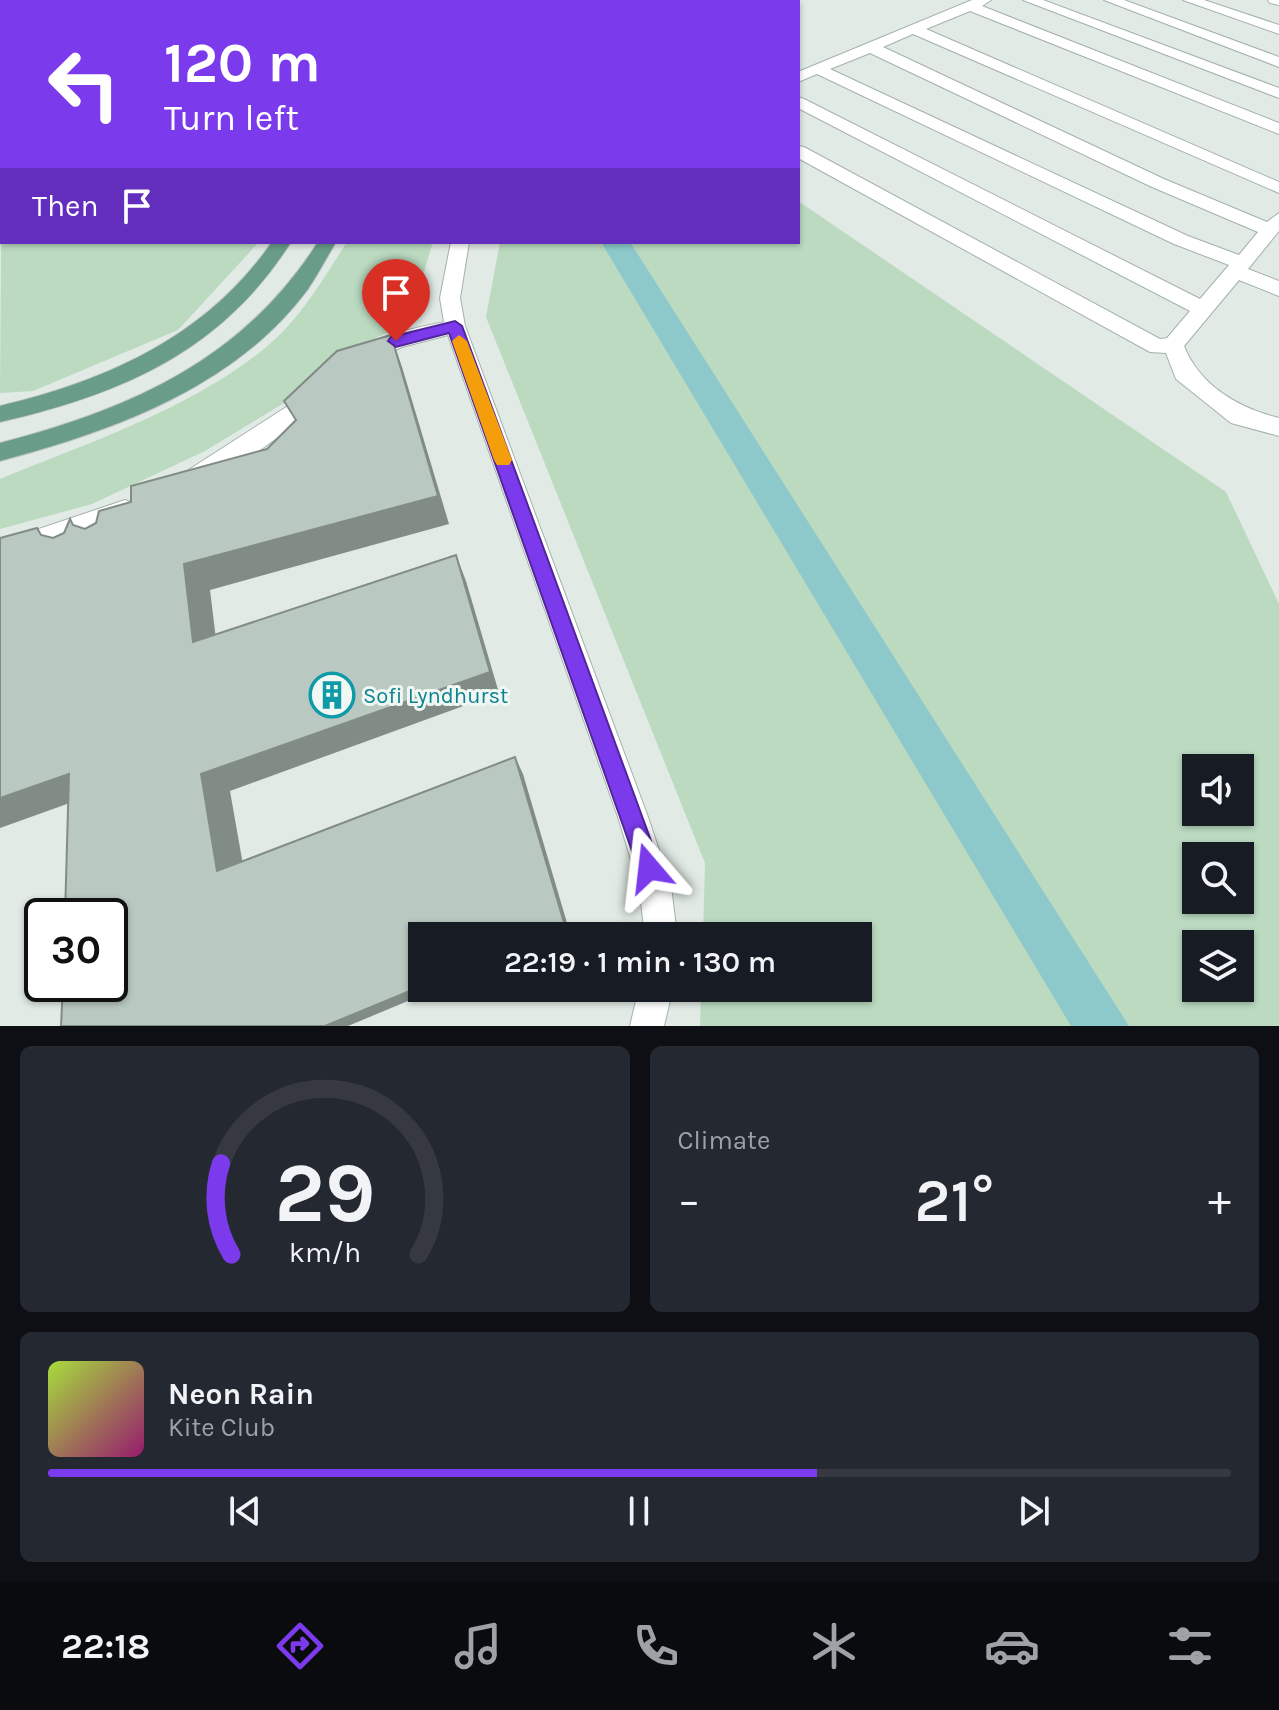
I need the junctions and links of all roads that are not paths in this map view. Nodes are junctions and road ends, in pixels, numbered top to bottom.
1 (945, 0) edge
2 (1030, 0) edge
3 (1111, 0) edge
4 (1190, 0) edge
5 (973, 5) edge
6 (913, 29) junction
7 (1279, 30) edge
8 (870, 47) junction
9 (1279, 62) edge
10 (818, 69) junction
11 (800, 76) edge
12 (1279, 93) edge
13 (800, 103) edge
14 (1279, 129) edge
15 (800, 152) edge
16 (1279, 188) edge
17 (1274, 224) edge
18 (281, 244) edge
19 (326, 244) edge
20 (460, 244) edge
21 (1238, 267) junction
22 (1279, 289) edge
23 (1203, 309) junction
24 (455, 326) junction
25 (1173, 345) junction
26 (0, 414) edge
27 (1279, 427) edge
28 (0, 452) edge
29 (177, 487) edge
30 (145, 502) edge
31 (106, 529) junction
32 (84, 551) edge
33 (0, 553) edge
34 (659, 922) edge
35 (653, 1002) edge
36 (647, 1026) edge

1 - 5 street
2 - 12 street
3 - 9 street
4 - 7 street
5 - 6 street
5 - 14 street
6 - 8 street
6 - 16 street
8 - 10 street
8 - 17 street
10 - 11 street
10 - 21 street
13 - 23 street
15 - 25 street
17 - 21 street
18 - 26 main road
19 - 28 main road
20 - 24 street
21 - 22 street
21 - 23 street
23 - 25 street
24 - 29 street
24 - 34 street
25 - 27 street
30 - 31 street
31 - 32 street
31 - 33 street
35 - 36 street

